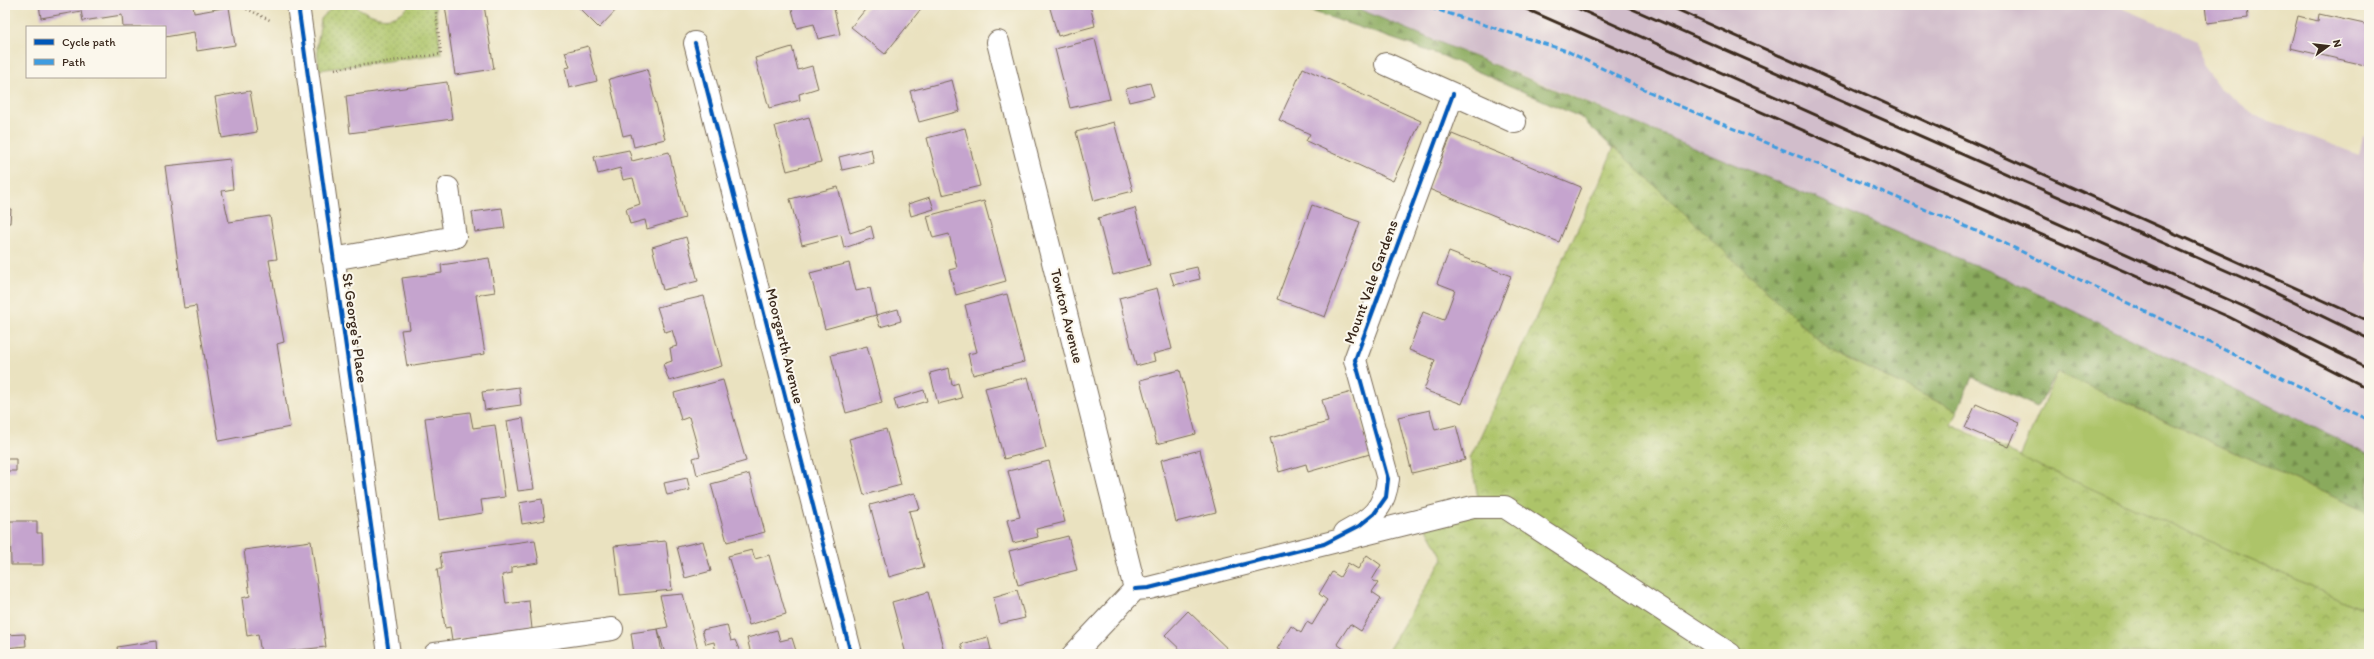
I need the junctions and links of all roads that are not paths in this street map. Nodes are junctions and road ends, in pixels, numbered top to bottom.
1 (298, 5) edge
2 (998, 42) dead end
3 (695, 43) dead end
4 (1386, 64) dead end
5 (1453, 94) junction
6 (1515, 122) dead end
7 (448, 188) dead end
8 (333, 259) junction
9 (1324, 544) junction
10 (1135, 589) junction
11 (612, 629) dead end
12 (388, 654) edge
13 (435, 654) edge
14 (851, 654) edge
15 (1074, 654) edge
16 (1730, 654) edge

1 - 8 street, St George's Place
2 - 10 street, Towton Avenue
3 - 14 street, Moorgarth Avenue
4 - 5 street
5 - 6 street
5 - 9 street, Mount Vale Gardens
7 - 8 street
8 - 12 street, St George's Place
9 - 10 street
9 - 16 street
10 - 15 street
11 - 13 street

